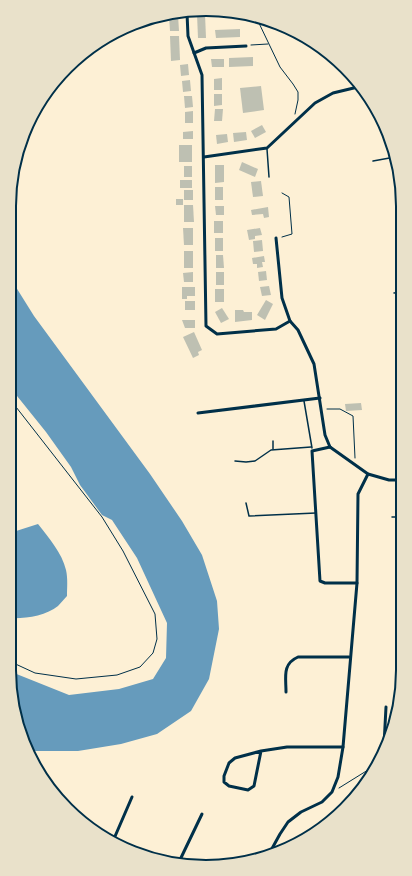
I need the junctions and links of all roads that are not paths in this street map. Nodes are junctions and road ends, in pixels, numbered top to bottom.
1 (187, 17) edge
2 (246, 46) road end
3 (194, 53) junction
4 (355, 88) edge
5 (267, 148) junction
6 (204, 157) junction
7 (390, 158) edge
8 (373, 161) dead end
9 (269, 177) dead end
10 (276, 238) road end
11 (290, 321) junction
12 (320, 398) junction
13 (304, 400) junction
14 (198, 413) dead end
15 (273, 441) dead end
16 (330, 448) junction
17 (312, 449) junction
18 (273, 450) junction
19 (235, 460) dead end
20 (368, 474) junction
21 (396, 480) edge
22 (246, 503) dead end
23 (316, 513) junction
24 (392, 516) dead end
25 (396, 516) edge
26 (357, 583) junction
27 (350, 657) junction
28 (286, 692) dead end
29 (386, 707) dead end
30 (384, 736) edge
31 (343, 747) junction
32 (261, 751) junction
33 (132, 797) dead end
34 (202, 814) dead end
35 (115, 837) edge
36 (272, 848) edge
37 (181, 858) edge

1 - 3 street
2 - 3 street
3 - 6 street
4 - 5 street
5 - 6 street
5 - 9 lane
6 - 11 street
7 - 8 lane
10 - 11 street
11 - 12 street
12 - 13 street
12 - 16 street
13 - 14 street
13 - 17 lane
15 - 18 lane
16 - 17 street
16 - 20 street
17 - 18 lane
17 - 23 street
18 - 19 lane
20 - 21 street
20 - 26 street
22 - 23 lane
23 - 26 street
24 - 25 lane
26 - 27 street
27 - 28 street
27 - 31 street
29 - 30 street
31 - 32 street
31 - 36 street
32 - 32 street
33 - 35 street
34 - 37 street

